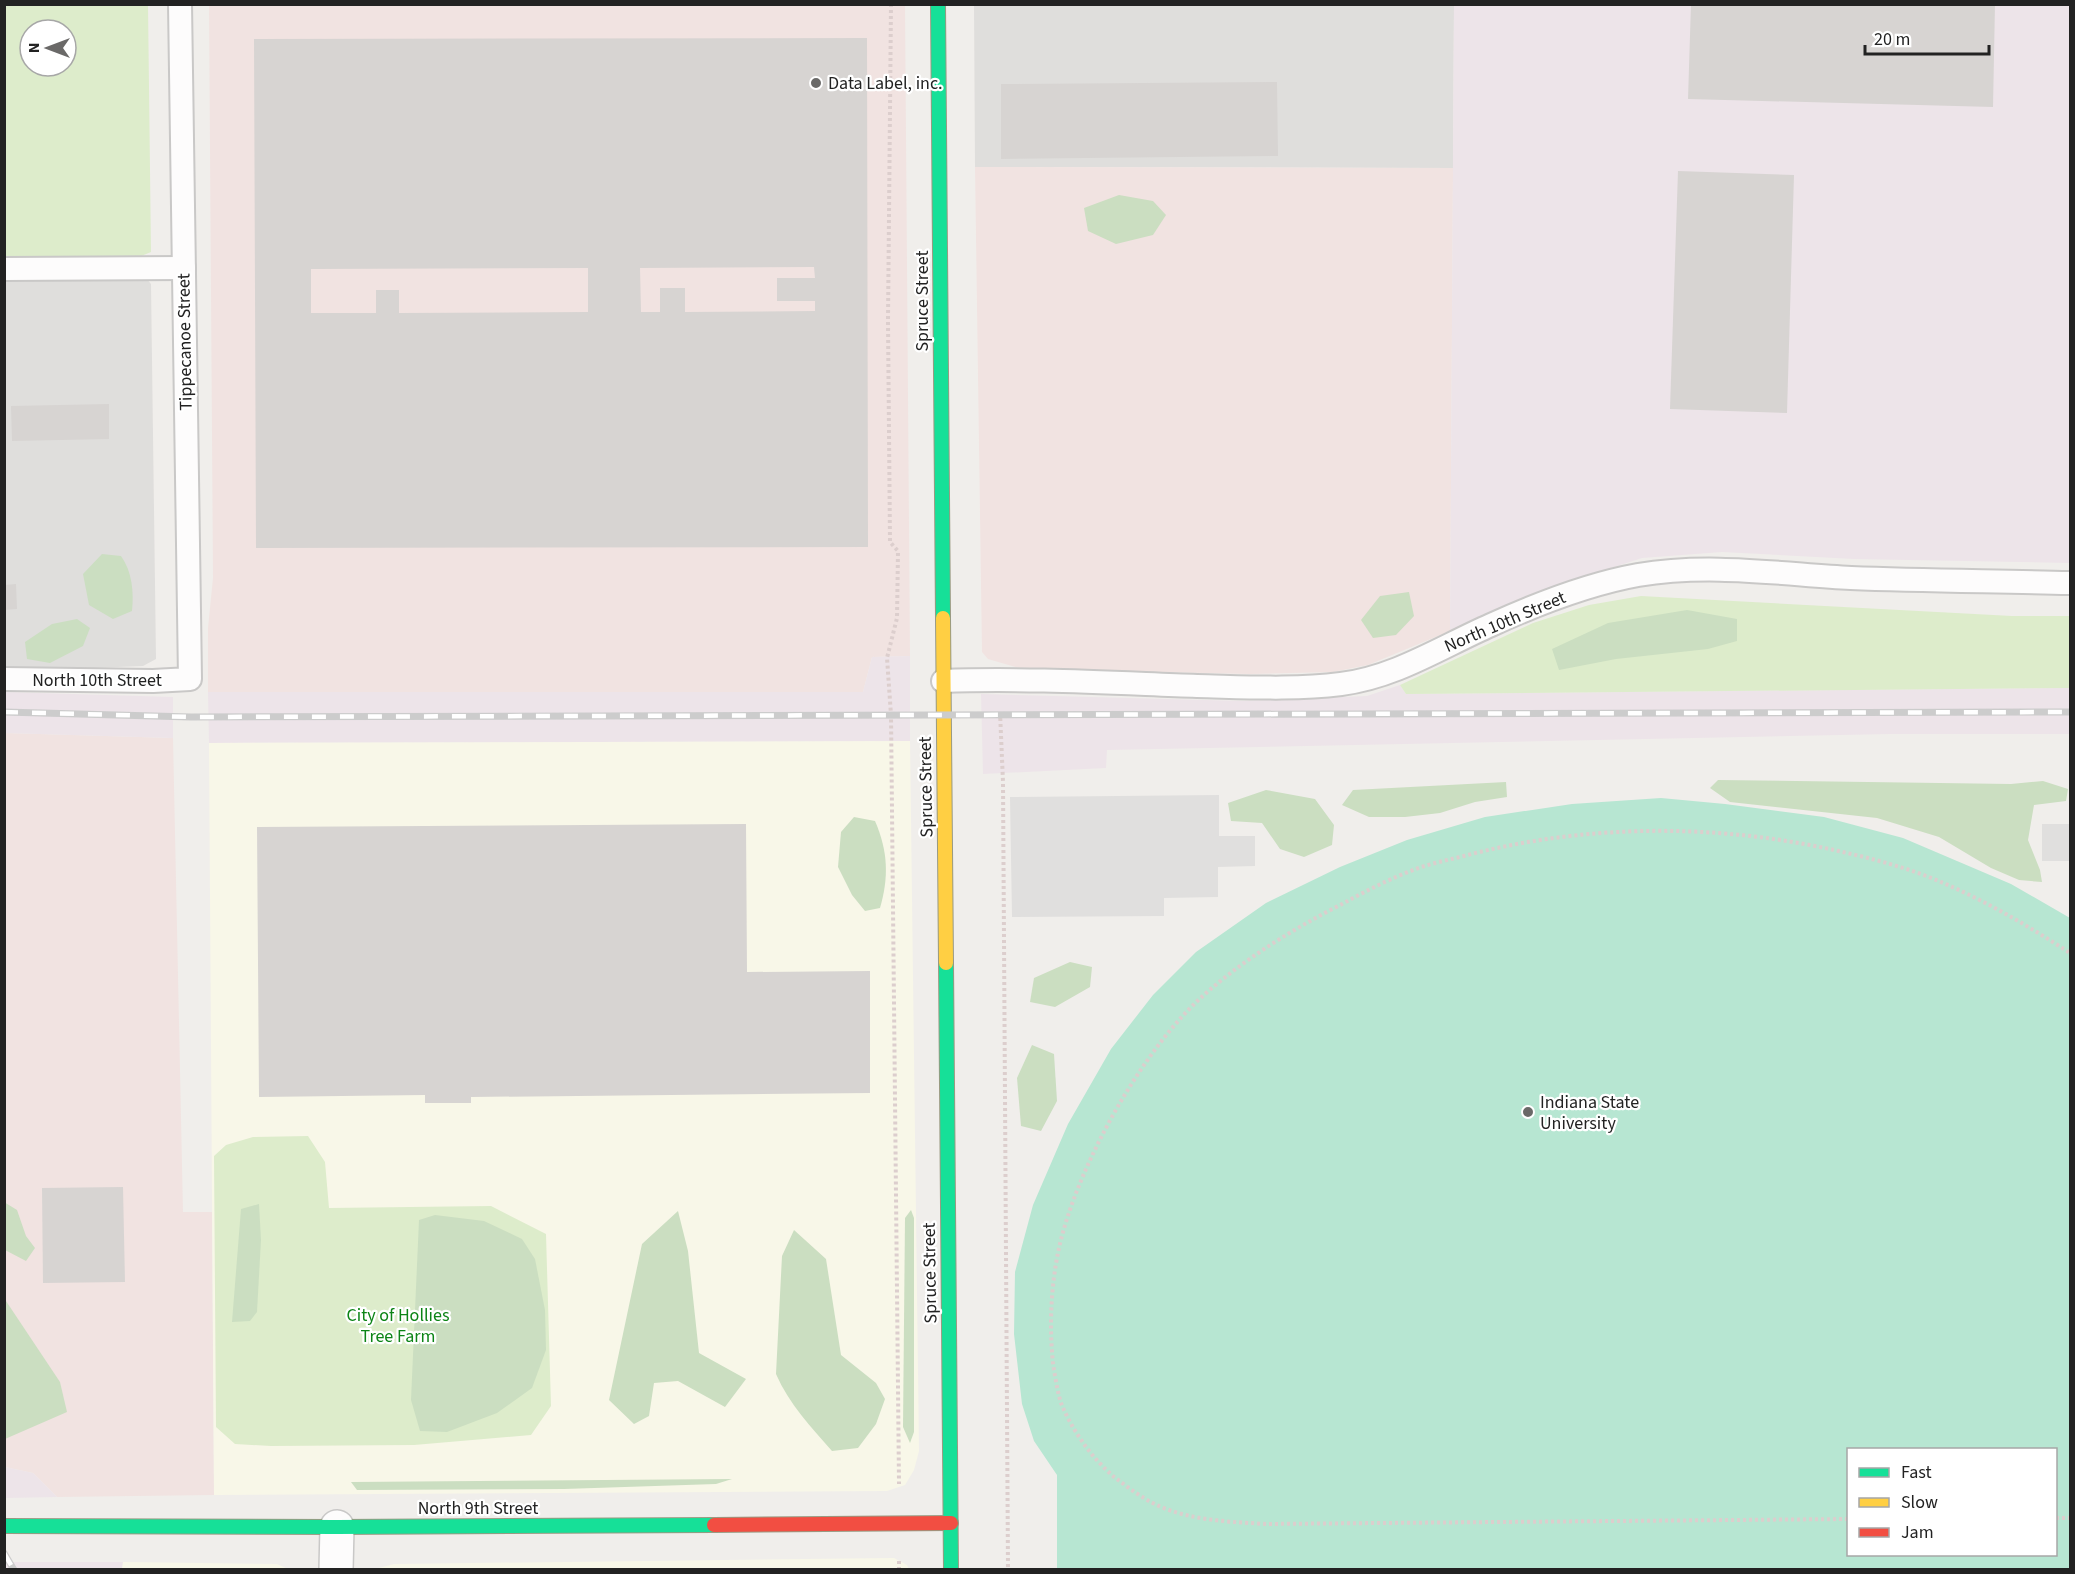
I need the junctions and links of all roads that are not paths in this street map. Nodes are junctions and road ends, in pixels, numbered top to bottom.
1 (180, 4) edge
2 (938, 4) edge
3 (184, 268) junction
4 (4, 269) edge
5 (2070, 583) edge
6 (4, 679) edge
7 (190, 679) joint
8 (943, 681) junction
9 (951, 1523) junction
10 (4, 1526) edge
11 (337, 1527) junction
12 (336, 1569) edge
13 (951, 1569) edge

1 - 3 lane, Tippecanoe Street
2 - 8 street, Spruce Street
3 - 4 lane
3 - 7 lane, Tippecanoe Street
5 - 8 lane, North 10th Street
6 - 7 lane, North 10th Street
8 - 9 street, Spruce Street
9 - 11 street, North 9th Street
9 - 13 street, Spruce Street
10 - 11 street, North 9th Street
11 - 12 street

